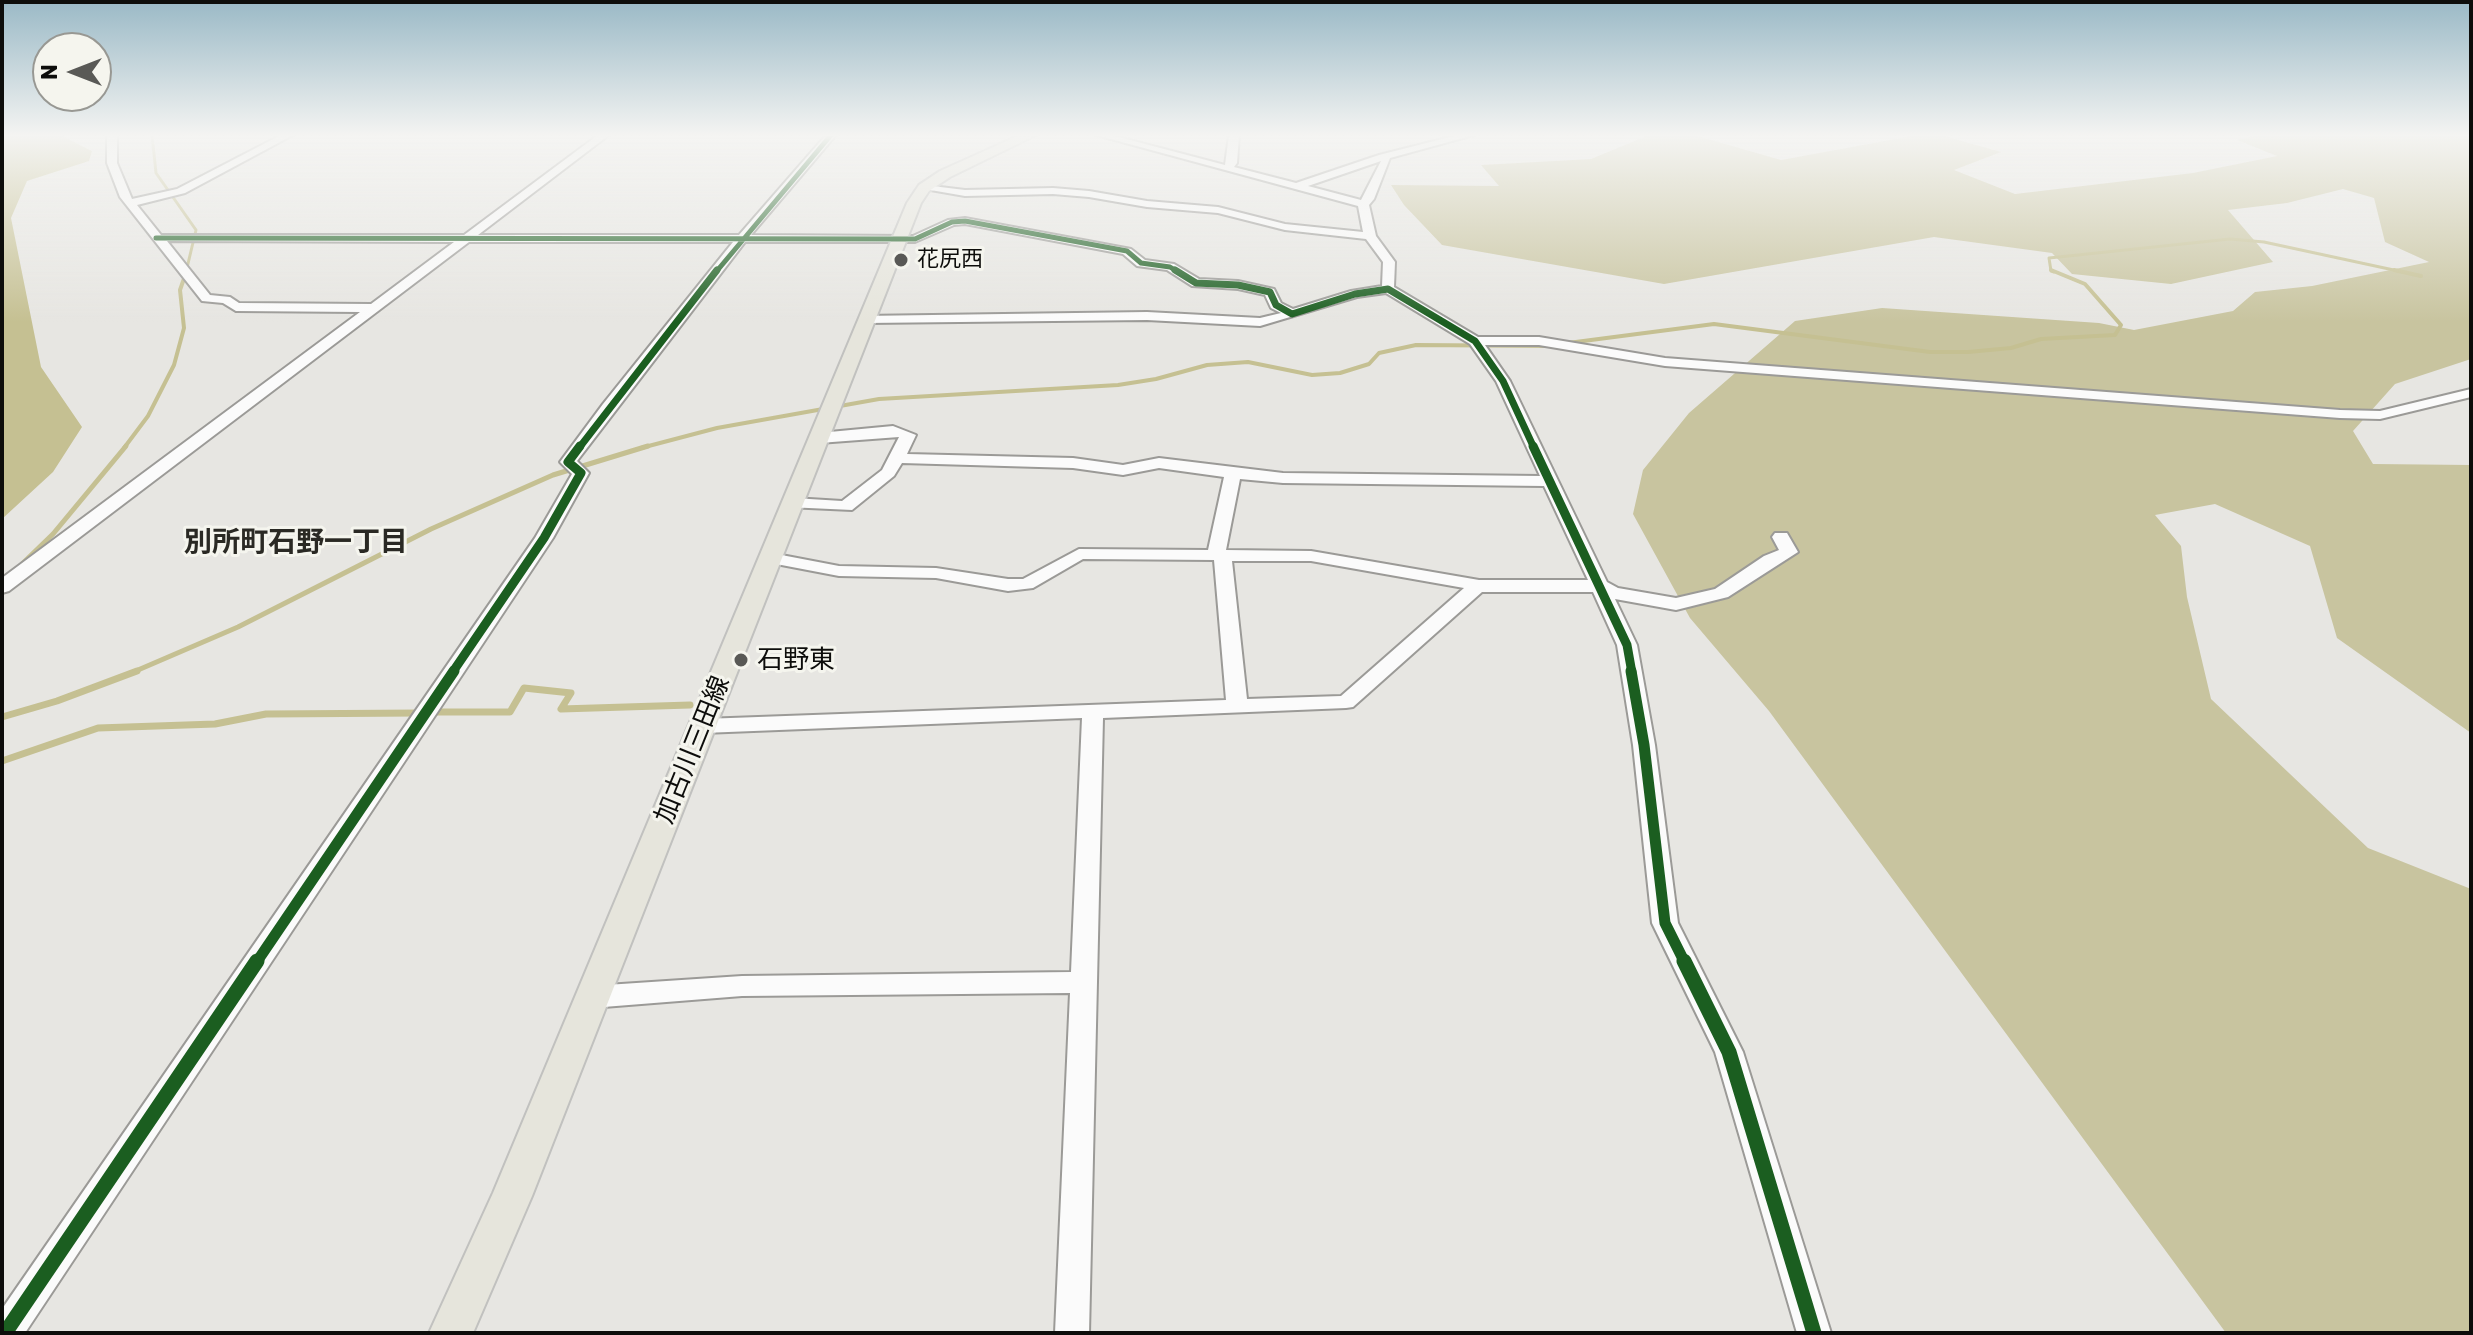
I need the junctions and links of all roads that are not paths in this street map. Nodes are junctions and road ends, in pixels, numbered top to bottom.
1 (127, 197) edge
2 (154, 197) edge
3 (523, 197) edge
4 (778, 197) edge
5 (918, 197) edge
6 (1108, 197) edge
7 (1339, 197) edge
8 (1370, 197) edge
9 (130, 203) junction
10 (1363, 204) junction
11 (1370, 236) junction
12 (156, 238) junction
13 (468, 239) junction
14 (742, 239) junction
15 (902, 239) junction
16 (1388, 289) junction
17 (375, 308) junction
18 (1292, 314) junction
19 (866, 319) junction
20 (1475, 341) junction
21 (2471, 393) edge
22 (829, 413) junction
23 (897, 458) junction
24 (1233, 474) junction
25 (1550, 481) junction
26 (793, 503) junction
27 (1781, 537) dead end
28 (1222, 557) junction
29 (771, 558) junction
30 (1477, 586) junction
31 (1600, 586) junction
32 (2, 587) edge
33 (1237, 706) junction
34 (1093, 712) junction
35 (703, 726) junction
36 (1084, 982) junction
37 (591, 997) junction
38 (5, 1333) edge
39 (451, 1333) edge
40 (1072, 1333) edge
41 (1814, 1333) edge

1 - 9 street
2 - 9 street
3 - 13 street
4 - 14 street
5 - 15 main road, 加古川三田線
6 - 11 street
7 - 10 street
8 - 10 street
9 - 12 street
10 - 11 street
11 - 16 street
12 - 13 street
12 - 17 street
13 - 14 street
13 - 17 street
14 - 15 street
14 - 38 street
15 - 18 street
15 - 19 main road, 加古川三田線
16 - 18 street
16 - 20 street
17 - 32 street
18 - 19 street
19 - 22 main road, 加古川三田線
20 - 21 street
20 - 25 street
22 - 23 street
22 - 26 main road, 加古川三田線
23 - 24 street
23 - 26 street
24 - 25 street
24 - 28 street
25 - 31 street
26 - 29 main road, 加古川三田線
27 - 31 street
28 - 29 street
28 - 30 street
28 - 33 street
29 - 35 main road, 加古川三田線
30 - 31 street
30 - 33 street
31 - 41 street
33 - 34 street
34 - 35 street
34 - 36 street
35 - 37 main road, 加古川三田線
36 - 37 street
36 - 40 street
37 - 39 main road, 加古川三田線

